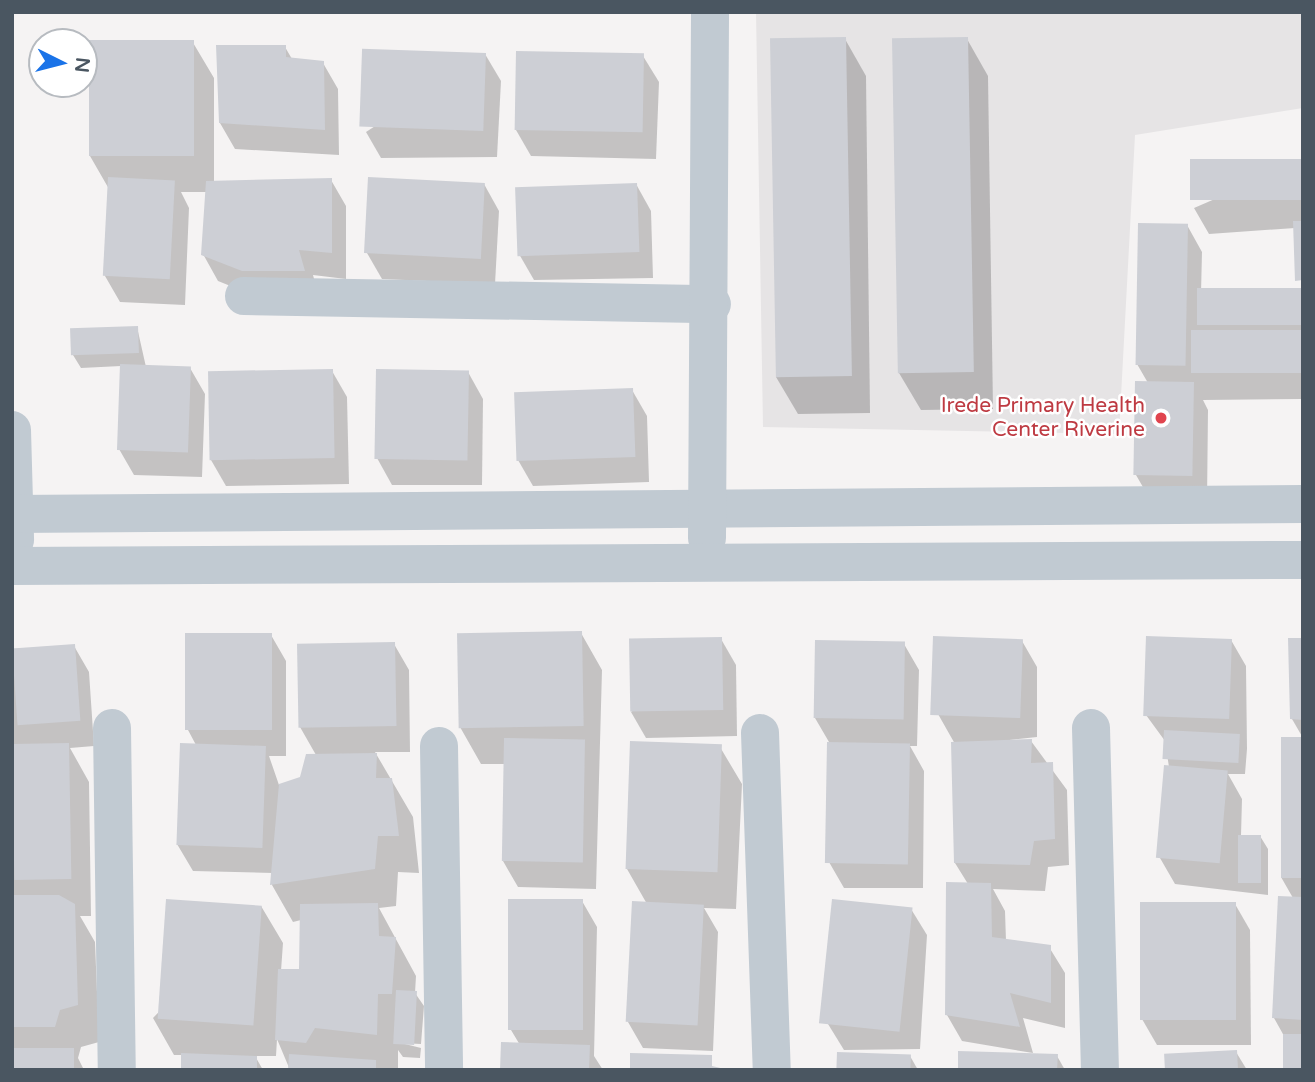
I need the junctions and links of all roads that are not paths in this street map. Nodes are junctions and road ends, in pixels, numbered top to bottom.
1 (710, 12) edge
2 (244, 296) dead end
3 (712, 304) junction
4 (12, 430) edge
5 (1303, 504) edge
6 (340, 510) junction
7 (708, 512) junction
8 (13, 514) edge
9 (1303, 560) edge
10 (341, 563) junction
11 (706, 563) junction
12 (14, 566) edge
13 (112, 728) dead end
14 (1091, 728) dead end
15 (760, 733) dead end
16 (439, 746) dead end
17 (117, 1070) edge
18 (444, 1070) edge
19 (772, 1070) edge
20 (1100, 1070) edge

1 - 3 street
2 - 3 street
3 - 7 street
4 - 8 street
5 - 7 street
6 - 7 street
6 - 8 street
6 - 10 street
7 - 11 street
8 - 12 street
9 - 11 street
10 - 11 street
10 - 12 street
13 - 17 street
14 - 20 street
15 - 19 street
16 - 18 street

